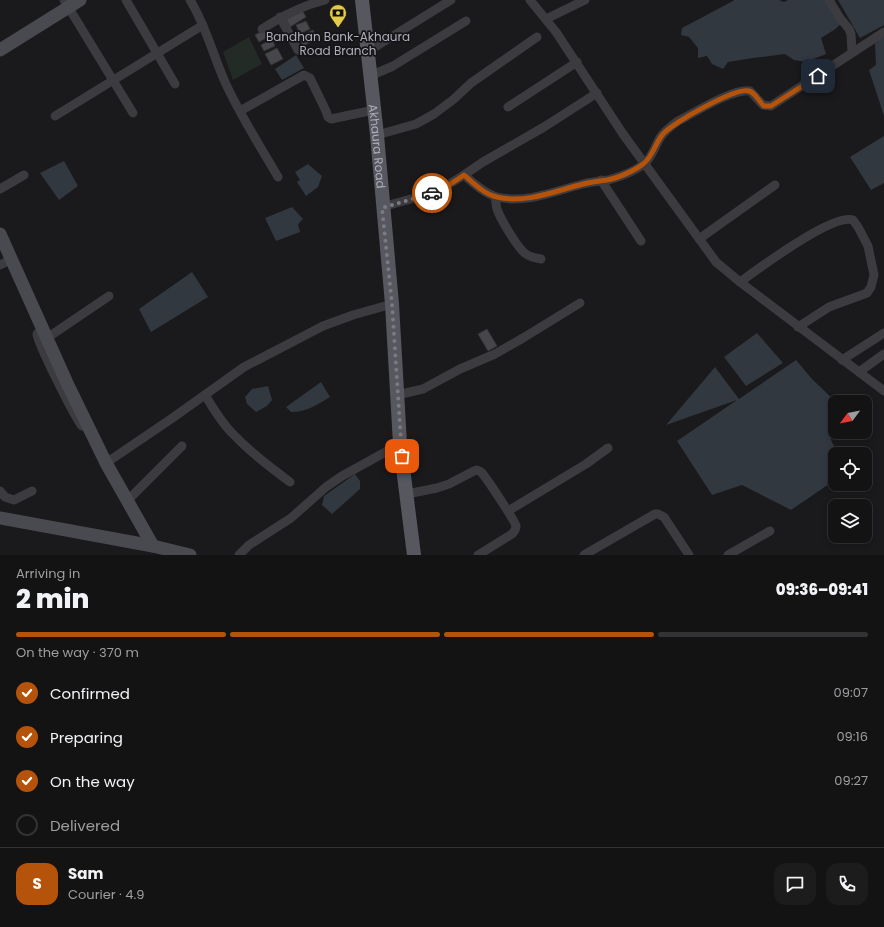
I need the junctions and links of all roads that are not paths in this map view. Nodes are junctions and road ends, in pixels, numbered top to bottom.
1 (80, 0) edge
2 (126, 0) edge
3 (190, 0) edge
4 (325, 0) edge
5 (362, 0) edge
6 (451, 0) edge
7 (530, 0) edge
8 (585, 0) edge
9 (829, 0) edge
10 (66, 4) edge
11 (280, 17) junction
12 (546, 19) junction
13 (466, 21) dead end
14 (203, 25) junction
15 (262, 29) dead end
16 (884, 32) edge
17 (537, 37) dead end
18 (0, 50) edge
19 (298, 50) dead end
20 (157, 52) junction
21 (367, 52) junction
22 (852, 52) junction
23 (577, 62) junction
24 (370, 76) junction
25 (113, 80) junction
26 (175, 84) dead end
27 (597, 93) junction
28 (508, 107) dead end
29 (374, 110) junction
30 (240, 111) junction
31 (133, 113) dead end
32 (55, 116) dead end
33 (376, 136) junction
34 (644, 164) junction
35 (464, 175) junction
36 (24, 176) dead end
37 (278, 177) dead end
38 (601, 180) junction
39 (775, 185) dead end
40 (0, 189) edge
41 (495, 197) junction
42 (382, 208) junction
43 (0, 234) edge
44 (699, 239) junction
45 (641, 241) dead end
46 (540, 259) dead end
47 (6, 262) edge
48 (874, 275) junction
49 (884, 276) edge
50 (740, 282) junction
51 (109, 296) dead end
52 (580, 303) dead end
53 (392, 304) junction
54 (798, 326) junction
55 (45, 333) junction
56 (884, 333) edge
57 (884, 354) edge
58 (842, 360) junction
59 (859, 372) junction
60 (884, 391) edge
61 (205, 395) junction
62 (397, 395) junction
63 (400, 444) junction
64 (182, 446) dead end
65 (608, 448) dead end
66 (106, 463) junction
67 (290, 482) dead end
68 (0, 491) edge
69 (32, 491) dead end
70 (407, 494) junction
71 (127, 501) junction
72 (508, 512) junction
73 (0, 518) edge
74 (770, 531) dead end
75 (153, 546) junction
76 (186, 554) edge
77 (239, 555) edge
78 (414, 555) edge
79 (478, 555) edge
80 (584, 555) edge
81 (689, 555) edge
82 (728, 555) edge

1 - 10 street
2 - 20 street
3 - 14 street
4 - 11 street
5 - 21 main road, Akhaura Road
6 - 21 street
7 - 12 street
8 - 12 street
9 - 22 street
10 - 18 street
10 - 25 street
11 - 15 street
11 - 19 street
12 - 23 street
13 - 24 street
14 - 20 street
14 - 30 street
16 - 22 street
17 - 33 street
20 - 25 street
20 - 26 street
21 - 24 main road, Akhaura Road
22 - 34 street
23 - 27 street
23 - 28 street
24 - 29 main road, Akhaura Road
25 - 31 street
25 - 32 street
27 - 34 street
27 - 35 street
29 - 30 street
29 - 33 main road, Akhaura Road
30 - 37 street
33 - 42 main road, Akhaura Road
34 - 38 street
34 - 44 street
35 - 41 street
35 - 42 street
36 - 40 street
38 - 41 street
38 - 45 street
39 - 44 street
41 - 46 street
42 - 53 main road, Akhaura Road
43 - 47 street
44 - 50 street
47 - 55 street
48 - 49 street
48 - 50 street
48 - 54 street
50 - 54 street
51 - 55 street
52 - 62 street
53 - 61 street
53 - 62 main road, Akhaura Road
54 - 58 street
55 - 66 street
56 - 58 street
57 - 59 street
58 - 59 street
59 - 60 street
61 - 66 street
61 - 67 street
62 - 63 main road, Akhaura Road
63 - 70 main road, Akhaura Road
63 - 77 street
64 - 71 street
65 - 72 street
66 - 71 street
68 - 69 street
70 - 72 street
70 - 78 main road, Akhaura Road
71 - 75 street
72 - 79 street
73 - 75 street
74 - 82 street
75 - 76 street
80 - 81 street

